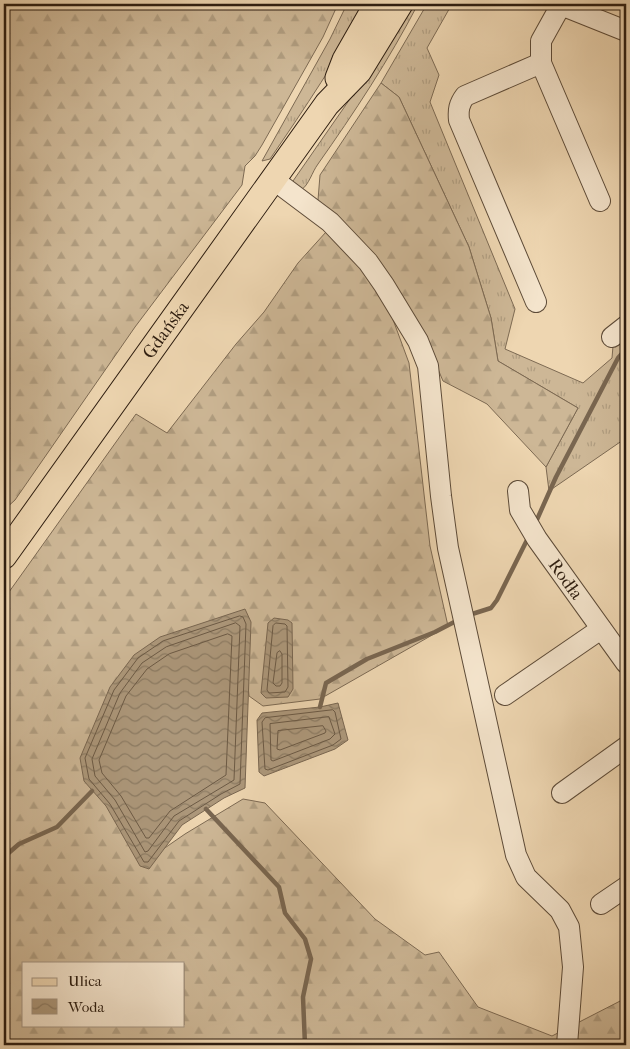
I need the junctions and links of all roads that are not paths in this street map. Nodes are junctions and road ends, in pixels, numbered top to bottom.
1 (377, 4) edge
2 (400, 4) edge
3 (562, 4) edge
4 (626, 32) edge
5 (541, 63) junction
6 (327, 104) junction
7 (274, 180) junction
8 (600, 201) dead end
9 (536, 302) dead end
10 (518, 491) dead end
11 (4, 556) edge
12 (601, 630) junction
13 (626, 663) edge
14 (505, 695) dead end
15 (626, 747) edge
16 (562, 792) dead end
17 (626, 887) edge
18 (601, 904) dead end
19 (566, 1045) edge

1 - 6 main road, Gdańska
2 - 6 main road, Gdańska
3 - 4 street
3 - 5 street
5 - 8 street
5 - 9 street
6 - 7 main road, Gdańska
7 - 11 main road, Gdańska
7 - 19 street
10 - 12 street, Rodła
12 - 13 street, Rodła
12 - 14 street
15 - 16 street
17 - 18 street

